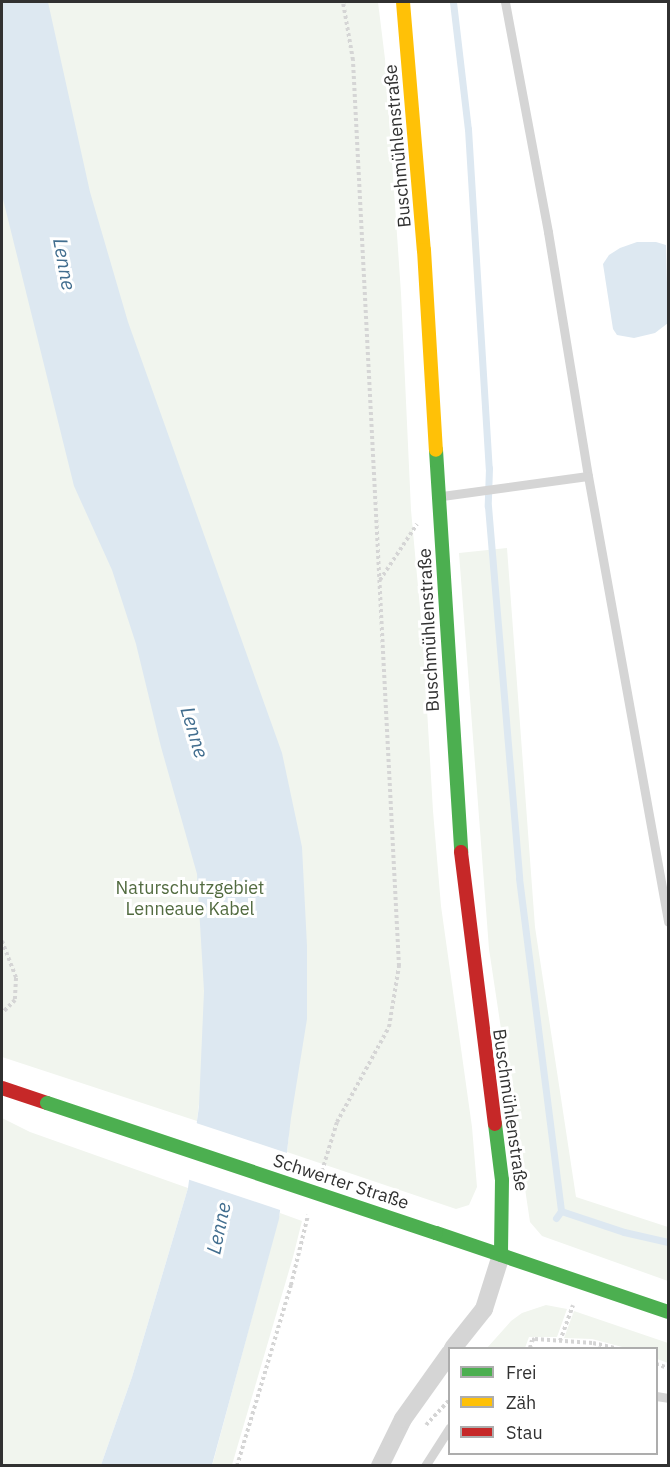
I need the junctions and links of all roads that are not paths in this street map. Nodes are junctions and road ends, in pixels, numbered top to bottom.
1 (403, 2) edge
2 (505, 2) edge
3 (588, 476) junction
4 (440, 496) junction
5 (669, 922) edge
6 (2, 1088) edge
7 (501, 1255) junction
8 (669, 1312) edge
9 (454, 1347) edge
10 (448, 1356) edge
11 (448, 1430) edge
12 (380, 1466) edge
13 (425, 1466) edge

1 - 4 street, Buschmühlenstraße
2 - 3 lane
3 - 4 lane
3 - 5 lane
4 - 7 street, Buschmühlenstraße
6 - 7 street, Schwerter Straße, bridge
7 - 8 street, Schwerter Straße
7 - 9 street
10 - 12 street
11 - 13 lane

